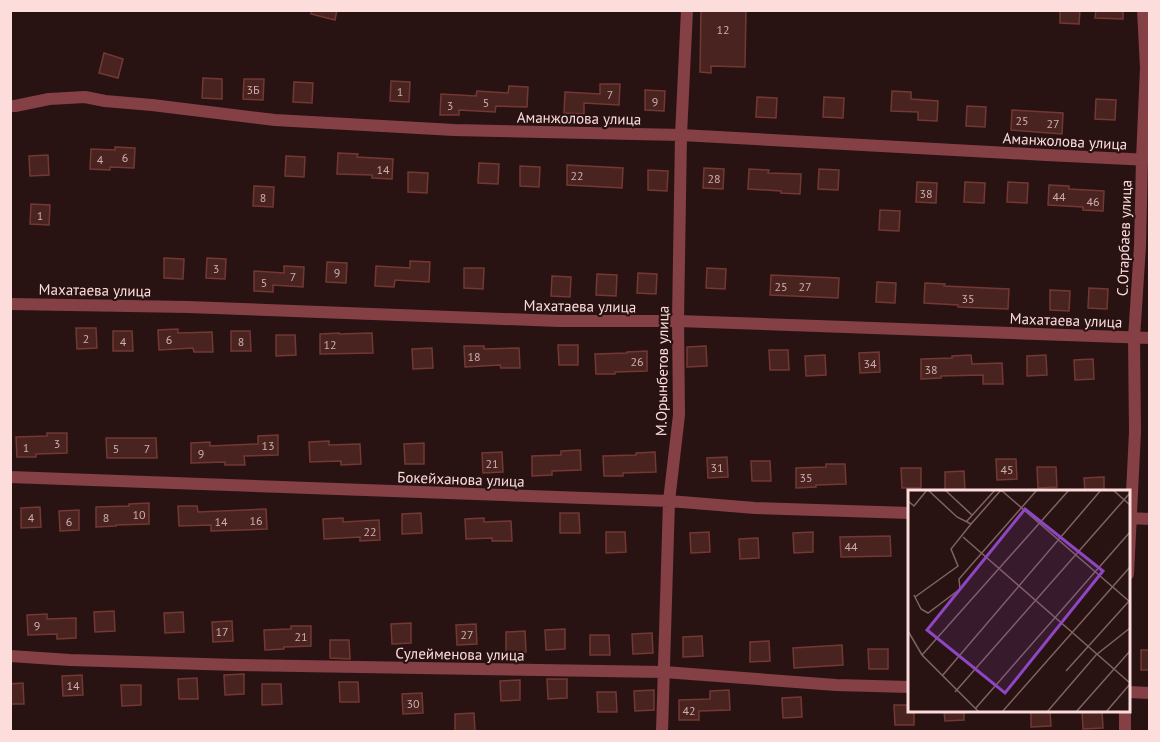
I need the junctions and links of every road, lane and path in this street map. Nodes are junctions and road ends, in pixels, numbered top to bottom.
1 (687, 10) edge
2 (1143, 10) edge
3 (10, 106) edge
4 (681, 135) junction
5 (1146, 160) edge
6 (10, 304) edge
7 (678, 321) junction
8 (1134, 338) junction
9 (1149, 338) edge
10 (10, 477) edge
11 (669, 501) junction
12 (908, 513) edge
13 (1130, 518) edge
14 (1149, 519) edge
15 (10, 656) edge
16 (664, 672) junction
17 (908, 687) edge
18 (1130, 692) edge
19 (1149, 693) edge
20 (1125, 712) edge
21 (662, 732) edge
22 (1125, 732) edge

1 - 4 street, М.Орынбетов улица
2 - 5 street, С.Отарбаев улица
3 - 4 street, Аманжолова улица
4 - 5 street, Аманжолова улица
4 - 7 street, М.Орынбетов улица
5 - 8 street, С.Отарбаев улица
6 - 7 street, Махатаева улица
7 - 8 street, Махатаева улица
7 - 11 street, М.Орынбетов улица
8 - 9 street, Махатаева улица
8 - 13 street, С.Отарбаев улица
10 - 11 street, Бокейханова улица
11 - 12 street, Бокейханова улица
11 - 16 street, М.Орынбетов улица
13 - 14 street
15 - 16 street, Сулейменова улица
16 - 17 street, Сулейменова улица
16 - 21 street, М.Орынбетов улица
18 - 19 street
20 - 22 street

